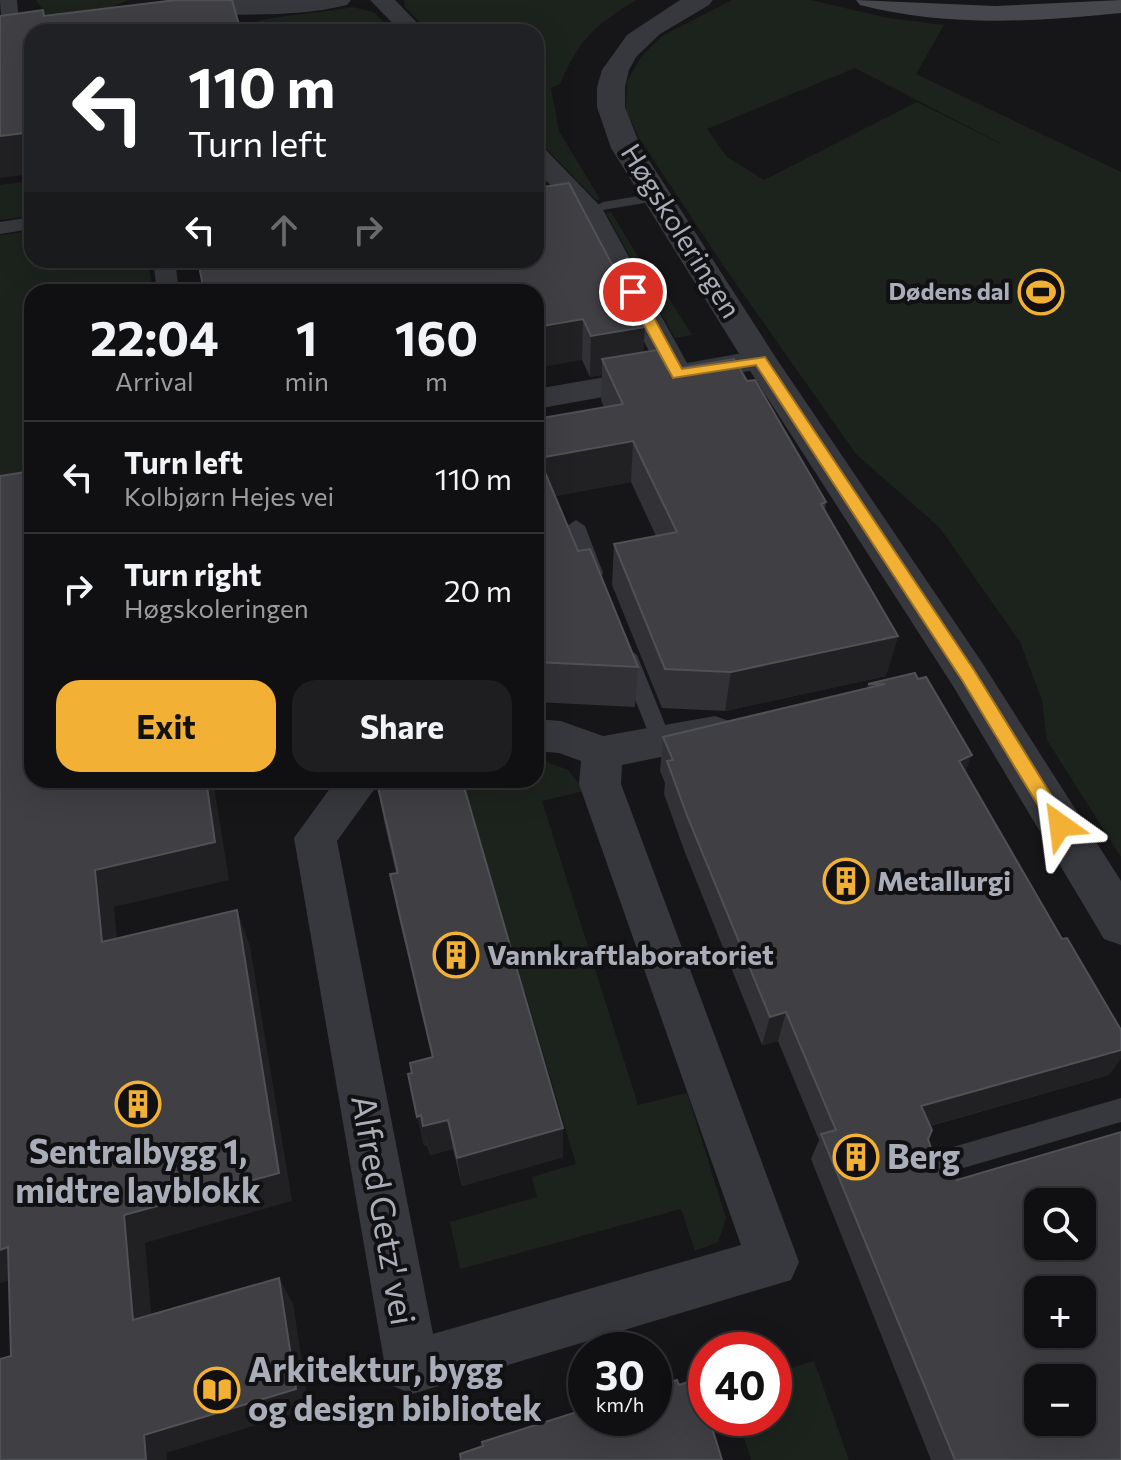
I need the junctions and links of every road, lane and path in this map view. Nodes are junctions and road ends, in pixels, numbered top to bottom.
1 (8, 0) edge
2 (339, 0) edge
3 (382, 0) edge
4 (700, 0) edge
5 (869, 0) edge
6 (1121, 5) edge
7 (166, 8) edge
8 (406, 24) edge
9 (8, 37) edge
10 (544, 163) edge
11 (657, 197) junction
12 (603, 206) dead end
13 (24, 224) edge
14 (0, 228) edge
15 (760, 360) junction
16 (678, 375) junction
17 (544, 398) edge
18 (576, 526) dead end
19 (599, 584) edge
20 (622, 642) edge
21 (752, 724) edge
22 (544, 736) edge
23 (663, 744) junction
24 (602, 752) junction
25 (354, 788) edge
26 (1121, 924) edge
27 (1121, 1110) edge
28 (929, 1166) edge

1 - 9 street
2 - 7 street
3 - 8 street
4 - 11 street, Høgskoleringen
5 - 6 main road
10 - 16 street
11 - 12 lane
11 - 15 street, Høgskoleringen
13 - 14 street
15 - 16 street
15 - 26 street, Høgskoleringen
16 - 17 street
18 - 19 lane
20 - 23 lane
21 - 23 street
22 - 24 street
23 - 24 street
24 - 25 street, Alfred Getz' vei
27 - 28 lane

